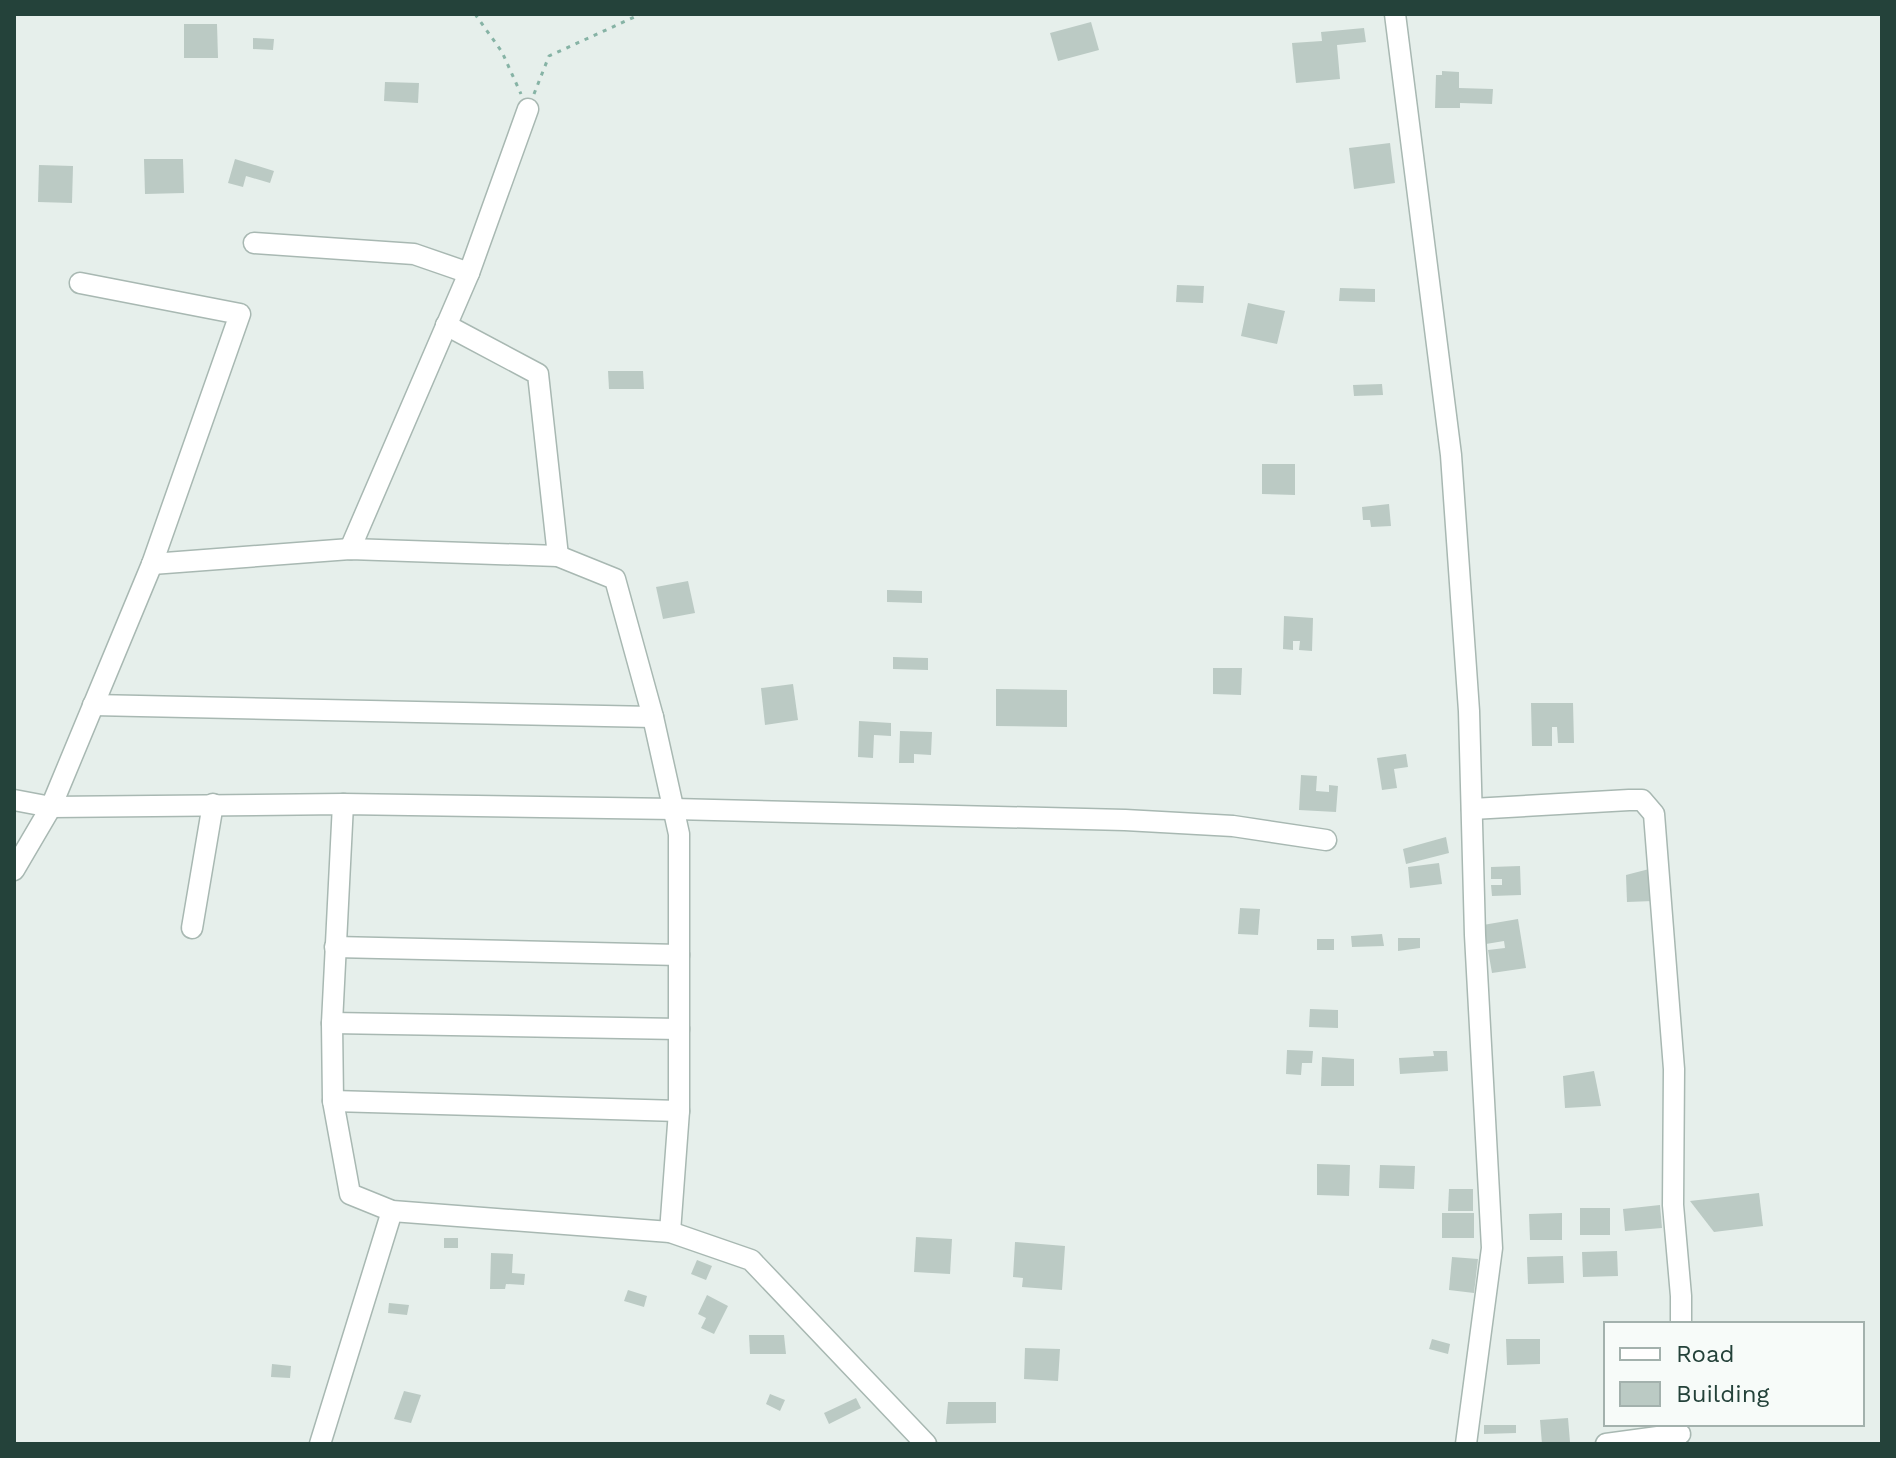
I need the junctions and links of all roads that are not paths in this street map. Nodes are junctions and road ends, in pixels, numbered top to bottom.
1 (1395, 14) edge
2 (528, 109) road end
3 (254, 243) dead end
4 (469, 273) junction
5 (80, 283) dead end
6 (446, 325) junction
7 (350, 549) junction
8 (558, 556) junction
9 (152, 564) junction
10 (93, 705) junction
11 (653, 717) junction
12 (14, 800) edge
13 (213, 804) junction
14 (343, 804) junction
15 (51, 807) junction
16 (674, 809) junction
17 (1472, 809) junction
18 (1326, 840) dead end
19 (14, 870) edge
20 (192, 928) dead end
21 (335, 947) junction
22 (679, 955) junction
23 (332, 1023) junction
24 (679, 1029) junction
25 (333, 1101) junction
26 (679, 1111) junction
27 (392, 1211) junction
28 (670, 1232) junction
29 (1681, 1322) edge
30 (901, 1418) junction
31 (1680, 1434) edge
32 (320, 1444) edge
33 (898, 1444) edge
34 (926, 1444) edge
35 (1466, 1444) edge
36 (1606, 1444) edge

1 - 17 street
2 - 4 street
3 - 4 street
4 - 6 street
5 - 9 street
6 - 7 street
6 - 8 street
7 - 8 street
7 - 9 street
8 - 11 street
9 - 10 street
10 - 11 street
10 - 15 street
11 - 16 street
12 - 15 street
13 - 14 street
13 - 15 street
13 - 20 street
14 - 16 street
14 - 21 street
15 - 19 street
16 - 18 street
16 - 22 street
17 - 29 street
17 - 35 street
21 - 22 street
21 - 23 street
22 - 24 street
23 - 24 street
23 - 25 street
24 - 26 street
25 - 26 street
25 - 27 street
26 - 28 street
27 - 28 street
27 - 32 street
28 - 30 street
30 - 33 street
30 - 34 street
31 - 36 street

